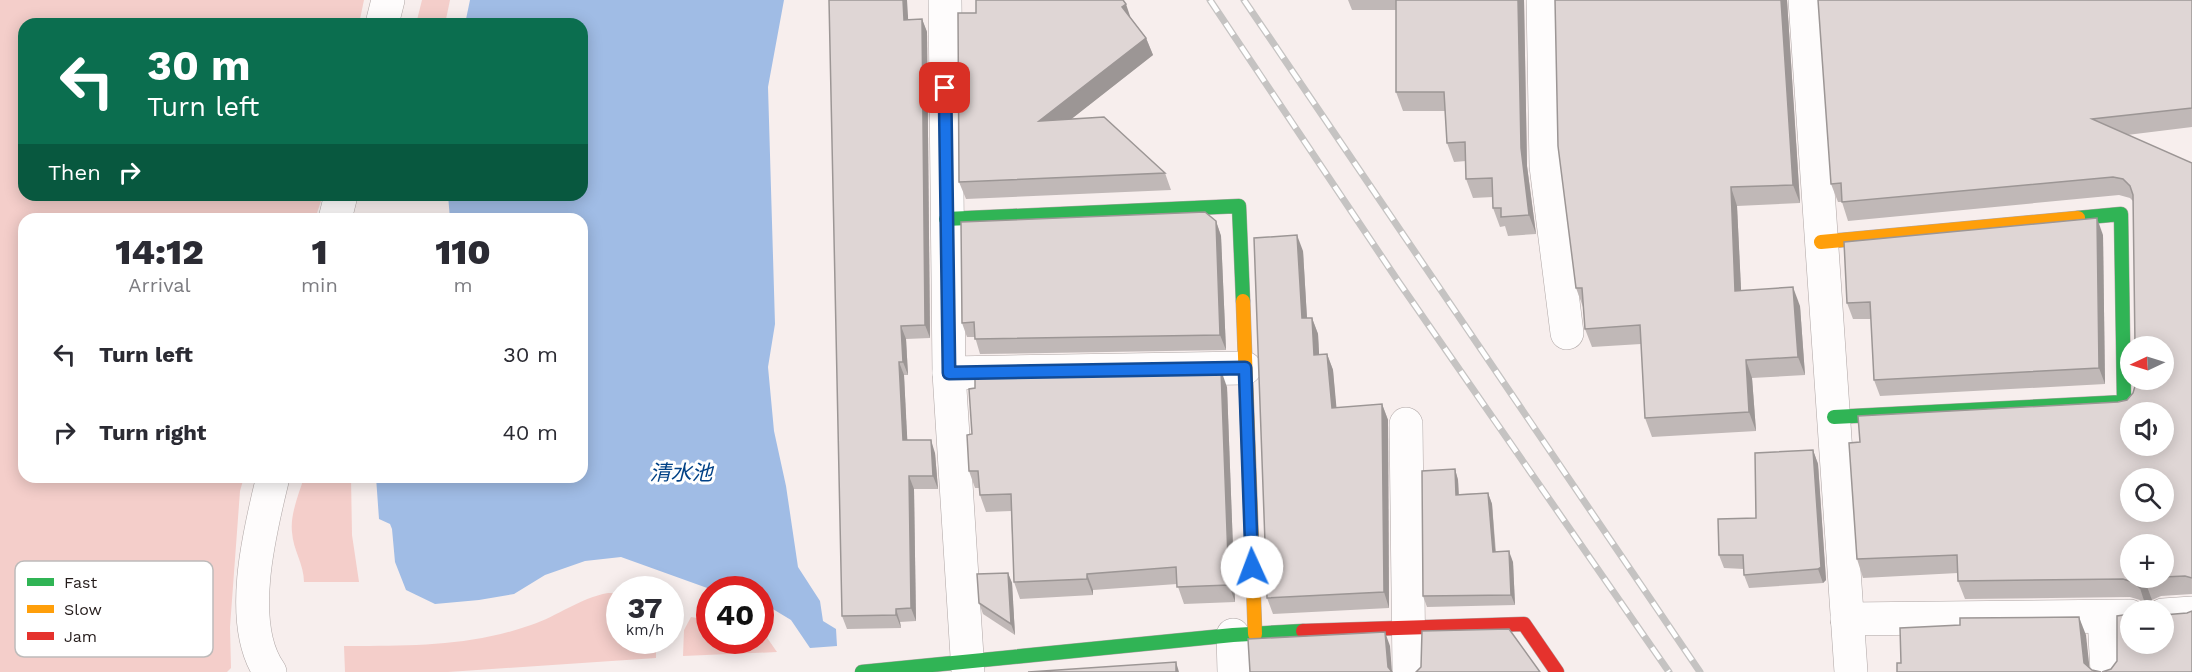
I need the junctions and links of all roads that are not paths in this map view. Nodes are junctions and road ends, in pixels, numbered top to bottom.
1 (388, 0) edge
2 (945, 0) edge
3 (1543, 0) edge
4 (1805, 0) edge
5 (384, 18) edge
6 (946, 219) junction
7 (1821, 242) junction
8 (1567, 333) dead end
9 (1245, 368) junction
10 (949, 373) junction
11 (1834, 417) junction
12 (1406, 424) dead end
13 (272, 483) edge
14 (2192, 613) edge
15 (2174, 614) edge
16 (2117, 617) edge
17 (1847, 619) junction
18 (1407, 626) junction
19 (1244, 634) junction
20 (968, 667) edge
21 (270, 672) edge
22 (862, 672) edge
23 (1234, 672) edge
24 (1409, 672) edge
25 (1557, 672) edge
26 (1851, 672) edge
27 (2107, 672) edge

1 - 5 street
2 - 6 street
3 - 8 street
4 - 7 street
6 - 9 street
6 - 10 street
7 - 11 street
7 - 11 street
9 - 10 street
9 - 19 street
10 - 20 street
11 - 17 street
12 - 18 street
13 - 21 street
14 - 15 street
16 - 17 street
16 - 27 street
17 - 26 street
18 - 19 street
18 - 24 street
18 - 25 street
19 - 20 street
19 - 23 street
20 - 22 street

